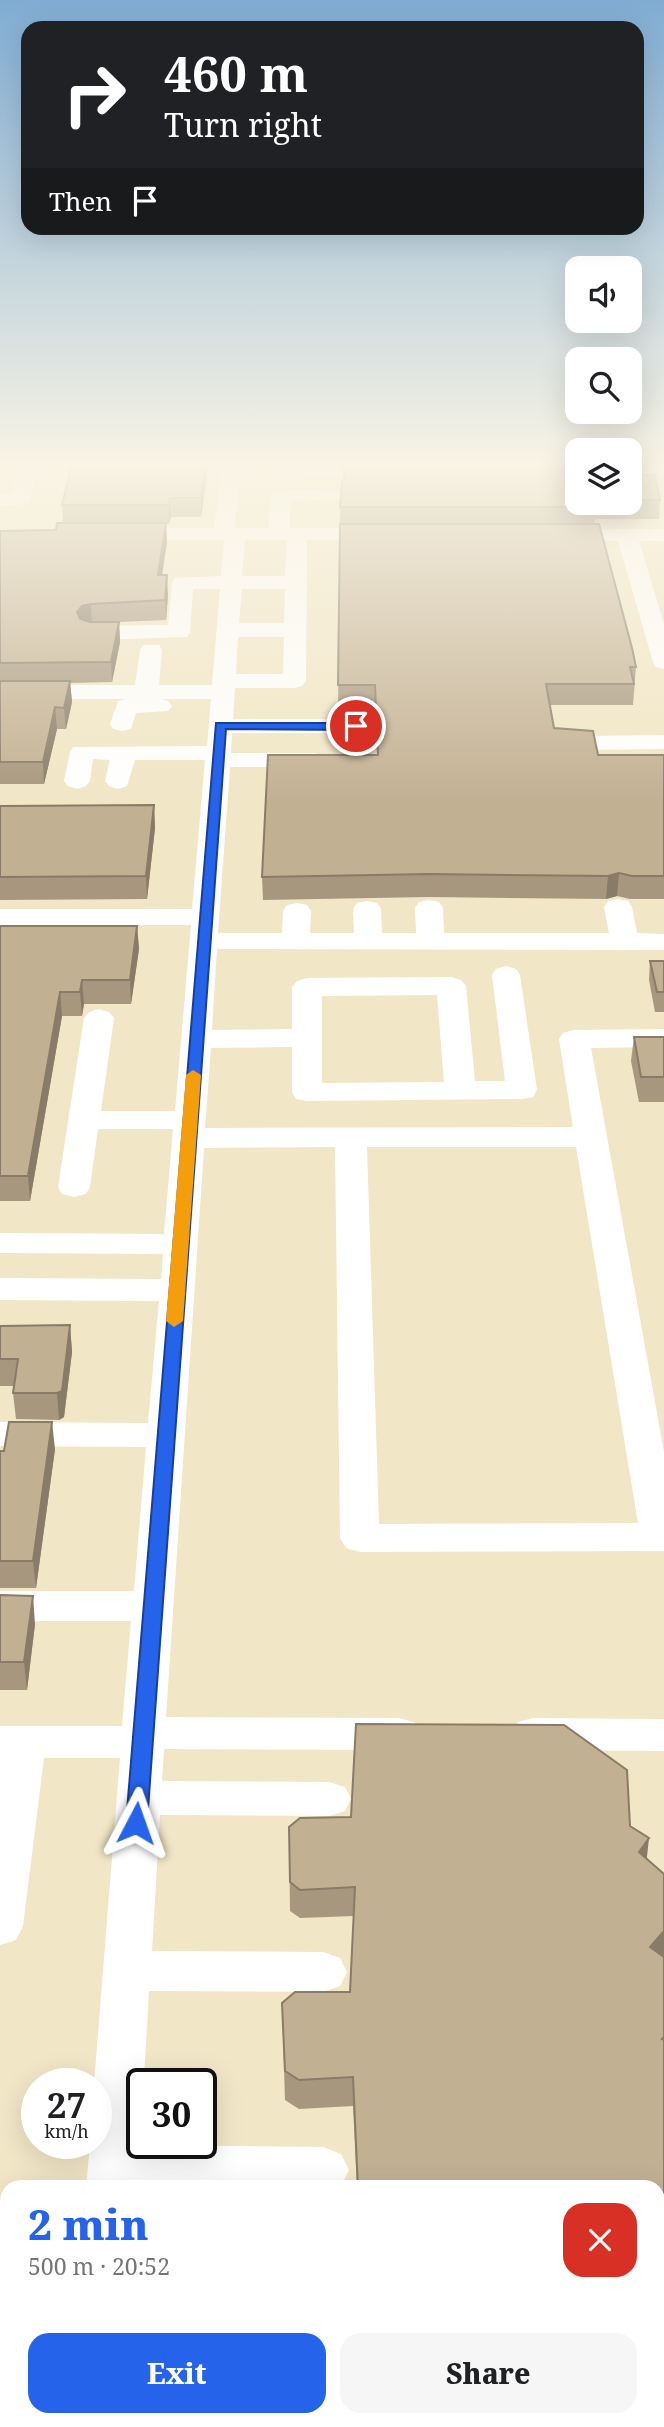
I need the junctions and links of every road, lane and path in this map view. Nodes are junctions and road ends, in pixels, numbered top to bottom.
1 (183, 574) edge
2 (189, 574) edge
3 (231, 574) edge
4 (296, 574) edge
5 (638, 574) edge
6 (297, 582) junction
7 (231, 583) junction
8 (180, 618) junction
9 (228, 624) junction
10 (295, 630) junction
11 (92, 633) edge
12 (151, 650) dead end
13 (664, 662) edge
14 (0, 692) edge
15 (146, 692) junction
16 (221, 720) junction
17 (122, 724) dead end
18 (356, 726) dead end
19 (664, 742) edge
20 (584, 743) edge
21 (124, 752) junction
22 (334, 760) edge
23 (77, 781) dead end
24 (118, 782) dead end
25 (618, 906) dead end
26 (429, 908) dead end
27 (367, 909) dead end
28 (297, 911) dead end
29 (0, 917) edge
30 (204, 929) junction
31 (296, 941) junction
32 (368, 942) junction
33 (431, 942) junction
34 (624, 942) junction
35 (664, 942) edge
36 (506, 975) dead end
37 (99, 1018) dead end
38 (196, 1038) junction
39 (307, 1038) junction
40 (664, 1038) edge
41 (460, 1091) junction
42 (84, 1120) junction
43 (189, 1129) junction
44 (351, 1137) junction
45 (590, 1137) junction
46 (74, 1187) dead end
47 (0, 1243) edge
48 (97, 1244) junction
49 (180, 1244) junction
50 (0, 1289) edge
51 (90, 1290) junction
52 (177, 1290) junction
53 (0, 1434) edge
54 (166, 1435) junction
55 (662, 1537) edge
56 (0, 1605) edge
57 (152, 1606) junction
58 (431, 1734) edge
59 (499, 1734) edge
60 (664, 1735) edge
61 (142, 1737) junction
62 (12, 1742) edge
63 (138, 1798) junction
64 (329, 1799) dead end
65 (0, 1926) edge
66 (127, 1971) junction
67 (323, 1972) dead end
68 (323, 2170) dead end
69 (113, 2178) edge

1 - 8 street
2 - 7 street
3 - 7 street
4 - 6 street
5 - 13 street
6 - 7 street
6 - 10 street
7 - 9 street
8 - 9 street
8 - 11 street
9 - 10 street
9 - 16 street
10 - 16 street
12 - 15 street
14 - 15 street
15 - 16 street
16 - 17 street
16 - 18 street
16 - 21 street
16 - 22 street
16 - 30 street
19 - 20 street
21 - 23 street
21 - 24 street
25 - 34 street
26 - 33 street
27 - 32 street
28 - 31 street
29 - 30 street
30 - 31 street
30 - 38 street
31 - 32 street
32 - 33 street
33 - 34 street
34 - 35 street
36 - 41 street
37 - 42 street
38 - 39 street
38 - 43 street
39 - 41 street
39 - 41 street
40 - 45 street
42 - 43 street
42 - 46 street
43 - 44 street
43 - 49 street
44 - 45 street
44 - 55 street
45 - 55 street
47 - 48 street
48 - 49 street
48 - 51 street
49 - 52 street
50 - 51 street
51 - 52 street
52 - 54 street
53 - 54 street
54 - 57 street
56 - 57 street
57 - 61 street
58 - 61 street
59 - 60 street
61 - 62 street
61 - 63 street
62 - 65 street
63 - 64 street
63 - 66 street
66 - 67 street
66 - 69 street
68 - 69 street

